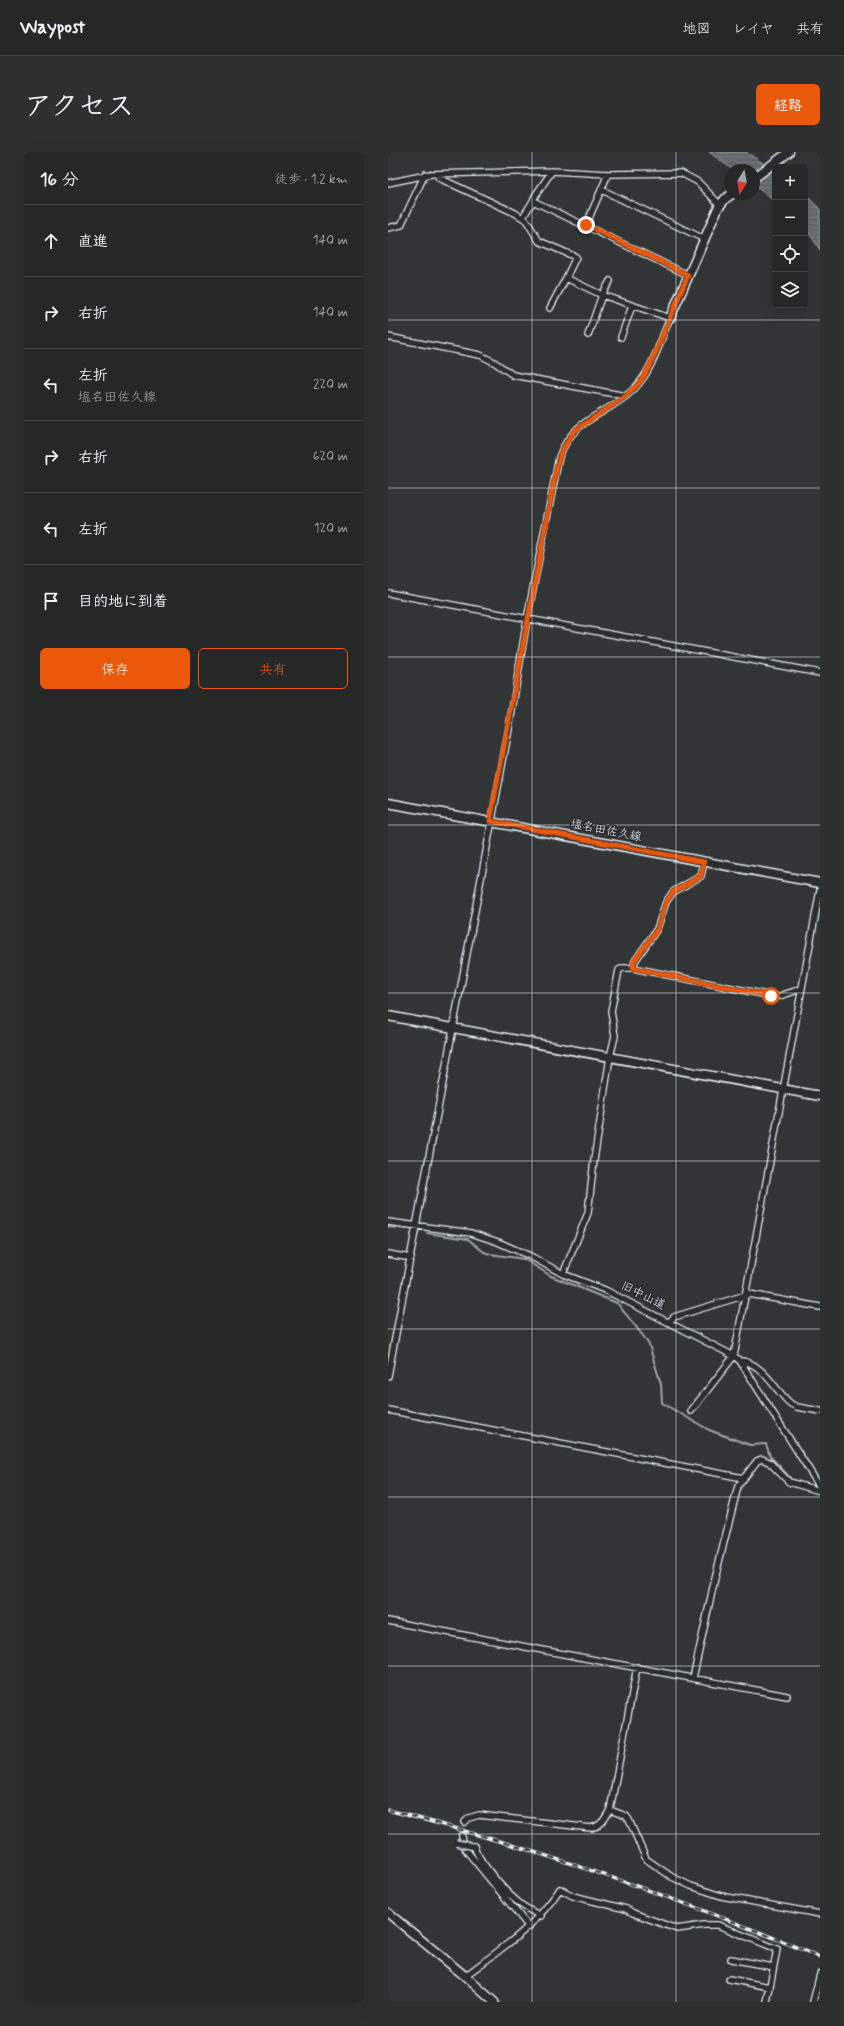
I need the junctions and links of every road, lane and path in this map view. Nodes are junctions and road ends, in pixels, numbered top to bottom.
1 (789, 152) edge
2 (552, 171) junction
3 (425, 174) junction
4 (437, 174) junction
5 (608, 174) junction
6 (760, 174) edge
7 (388, 183) edge
8 (602, 190) junction
9 (726, 200) edge
10 (533, 201) junction
11 (720, 205) junction
12 (523, 217) junction
13 (586, 225) junction
14 (388, 228) edge
15 (704, 238) junction
16 (688, 275) junction
17 (566, 278) junction
18 (610, 282) dead end
19 (602, 296) junction
20 (632, 306) junction
21 (550, 308) dead end
22 (670, 318) junction
23 (588, 335) dead end
24 (388, 337) edge
25 (621, 337) dead end
26 (626, 396) junction
27 (388, 593) edge
28 (528, 619) junction
29 (820, 673) edge
30 (388, 803) edge
31 (490, 821) junction
32 (704, 862) junction
33 (820, 884) edge
34 (820, 890) edge
35 (633, 968) junction
36 (801, 989) junction
37 (388, 1016) edge
38 (453, 1028) junction
39 (610, 1057) junction
40 (782, 1089) junction
41 (820, 1096) edge
42 (388, 1222) edge
43 (417, 1226) junction
44 (388, 1254) edge
45 (411, 1258) junction
46 (563, 1274) junction
47 (744, 1294) junction
48 (820, 1307) edge
49 (669, 1322) junction
50 (734, 1356) junction
51 (740, 1361) junction
52 (388, 1376) edge
53 (388, 1410) edge
54 (820, 1411) edge
55 (691, 1412) dead end
56 (743, 1478) junction
57 (820, 1487) edge
58 (820, 1491) edge
59 (388, 1621) edge
60 (637, 1667) junction
61 (693, 1678) junction
62 (787, 1696) dead end
63 (610, 1810) junction
64 (465, 1822) dead end
65 (462, 1836) tunnel mouth
66 (454, 1842) dead end
67 (388, 1913) edge
68 (820, 1914) edge
69 (541, 1916) junction
70 (529, 1927) junction
71 (731, 1959) dead end
72 (773, 1967) junction
73 (820, 1974) edge
74 (465, 1976) junction
75 (730, 1979) dead end
76 (770, 1987) junction
77 (494, 2002) edge
78 (767, 2002) edge
79 (813, 2002) edge

1 - 6 street
2 - 4 street
2 - 5 street
2 - 10 street
3 - 4 street
3 - 7 street
3 - 14 street
4 - 12 street
5 - 8 street
5 - 11 street
8 - 13 street
8 - 15 street
9 - 11 street
10 - 12 street
10 - 13 street
11 - 15 street
12 - 17 street
13 - 16 street
15 - 16 street
16 - 22 street
17 - 19 street
17 - 21 street
18 - 19 street
19 - 20 street
19 - 23 street
20 - 22 street
20 - 25 street
22 - 26 street
24 - 26 street
26 - 28 street
27 - 28 street
28 - 29 street
28 - 31 street
30 - 31 street, 塩名田佐久線
31 - 32 street, 塩名田佐久線
31 - 38 street
32 - 33 street, 塩名田佐久線
32 - 35 street
34 - 36 street
35 - 36 street
35 - 39 street
36 - 40 street
37 - 38 street
38 - 39 street
38 - 43 street
39 - 40 street
39 - 46 street
40 - 41 street
40 - 47 street
42 - 43 street, 旧中山道
43 - 45 street
43 - 46 street, 旧中山道
44 - 45 street
45 - 52 street
46 - 49 street, 旧中山道
47 - 48 street
47 - 49 street
47 - 50 street
49 - 50 street, 旧中山道
50 - 51 street, 旧中山道
50 - 55 street
51 - 54 street
51 - 57 street, 旧中山道
53 - 56 street
56 - 58 street
56 - 61 street
59 - 60 street
60 - 61 street
60 - 63 street
61 - 62 street
63 - 64 street
63 - 68 street
65 - 70 street
66 - 69 street, bridge
67 - 74 street
69 - 70 street
69 - 72 street
70 - 74 street
71 - 72 street
72 - 76 street
73 - 79 street
74 - 77 street
75 - 76 street
76 - 78 street

